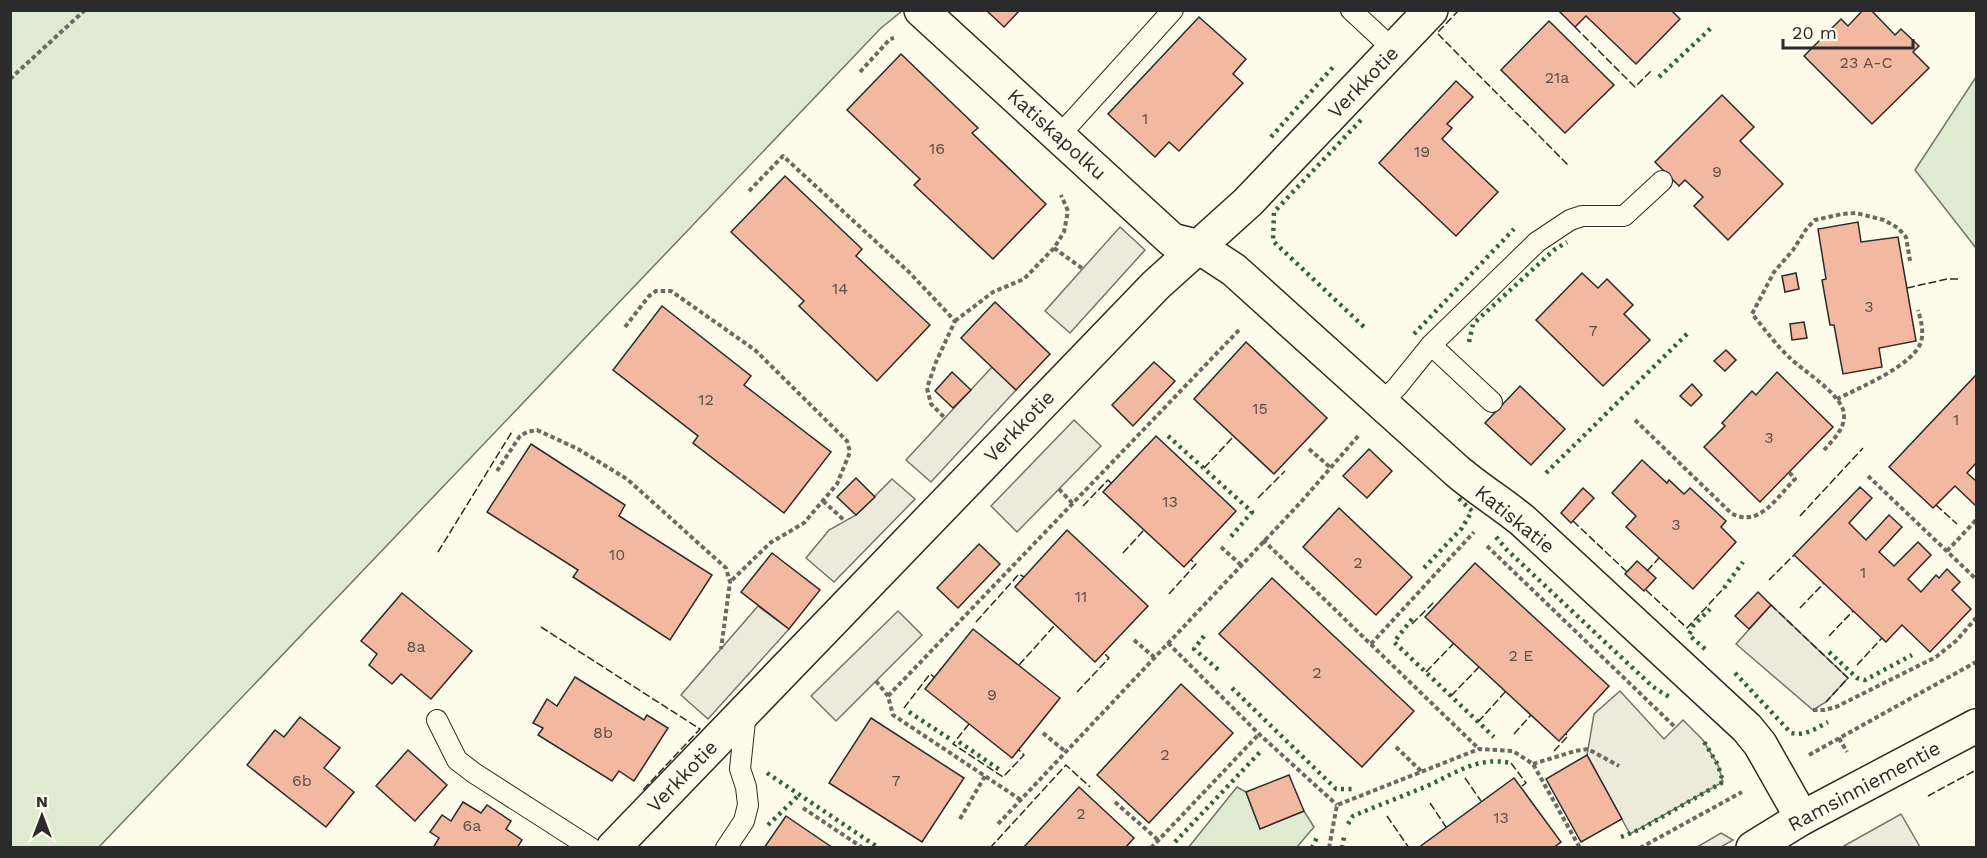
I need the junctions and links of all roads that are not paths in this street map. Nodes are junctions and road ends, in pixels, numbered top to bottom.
1 (921, 10) edge
2 (1173, 10) edge
3 (1351, 10) edge
4 (1431, 10) edge
5 (1394, 50) junction
6 (1059, 136) junction
7 (1662, 182) dead end
8 (1199, 247) junction
9 (1431, 345) junction
10 (1382, 402) junction
11 (1492, 402) dead end
12 (747, 710) junction
13 (437, 720) dead end
14 (1977, 726) edge
15 (1802, 818) junction
16 (591, 848) edge
17 (613, 848) edge
18 (726, 848) edge
19 (1753, 848) edge

1 - 6 street, Katiskapolku
2 - 6 lane
3 - 5 lane
4 - 5 street, Verkkotie
5 - 8 street, Verkkotie
6 - 8 street, Katiskapolku
7 - 9 lane
8 - 10 street, Katiskatie
8 - 12 street, Verkkotie
9 - 10 lane
9 - 11 lane
10 - 15 street, Katiskatie
12 - 17 street, Verkkotie
12 - 18 lane
13 - 16 lane
14 - 15 street, Ramsinniementie
15 - 19 street, Ramsinniementie

